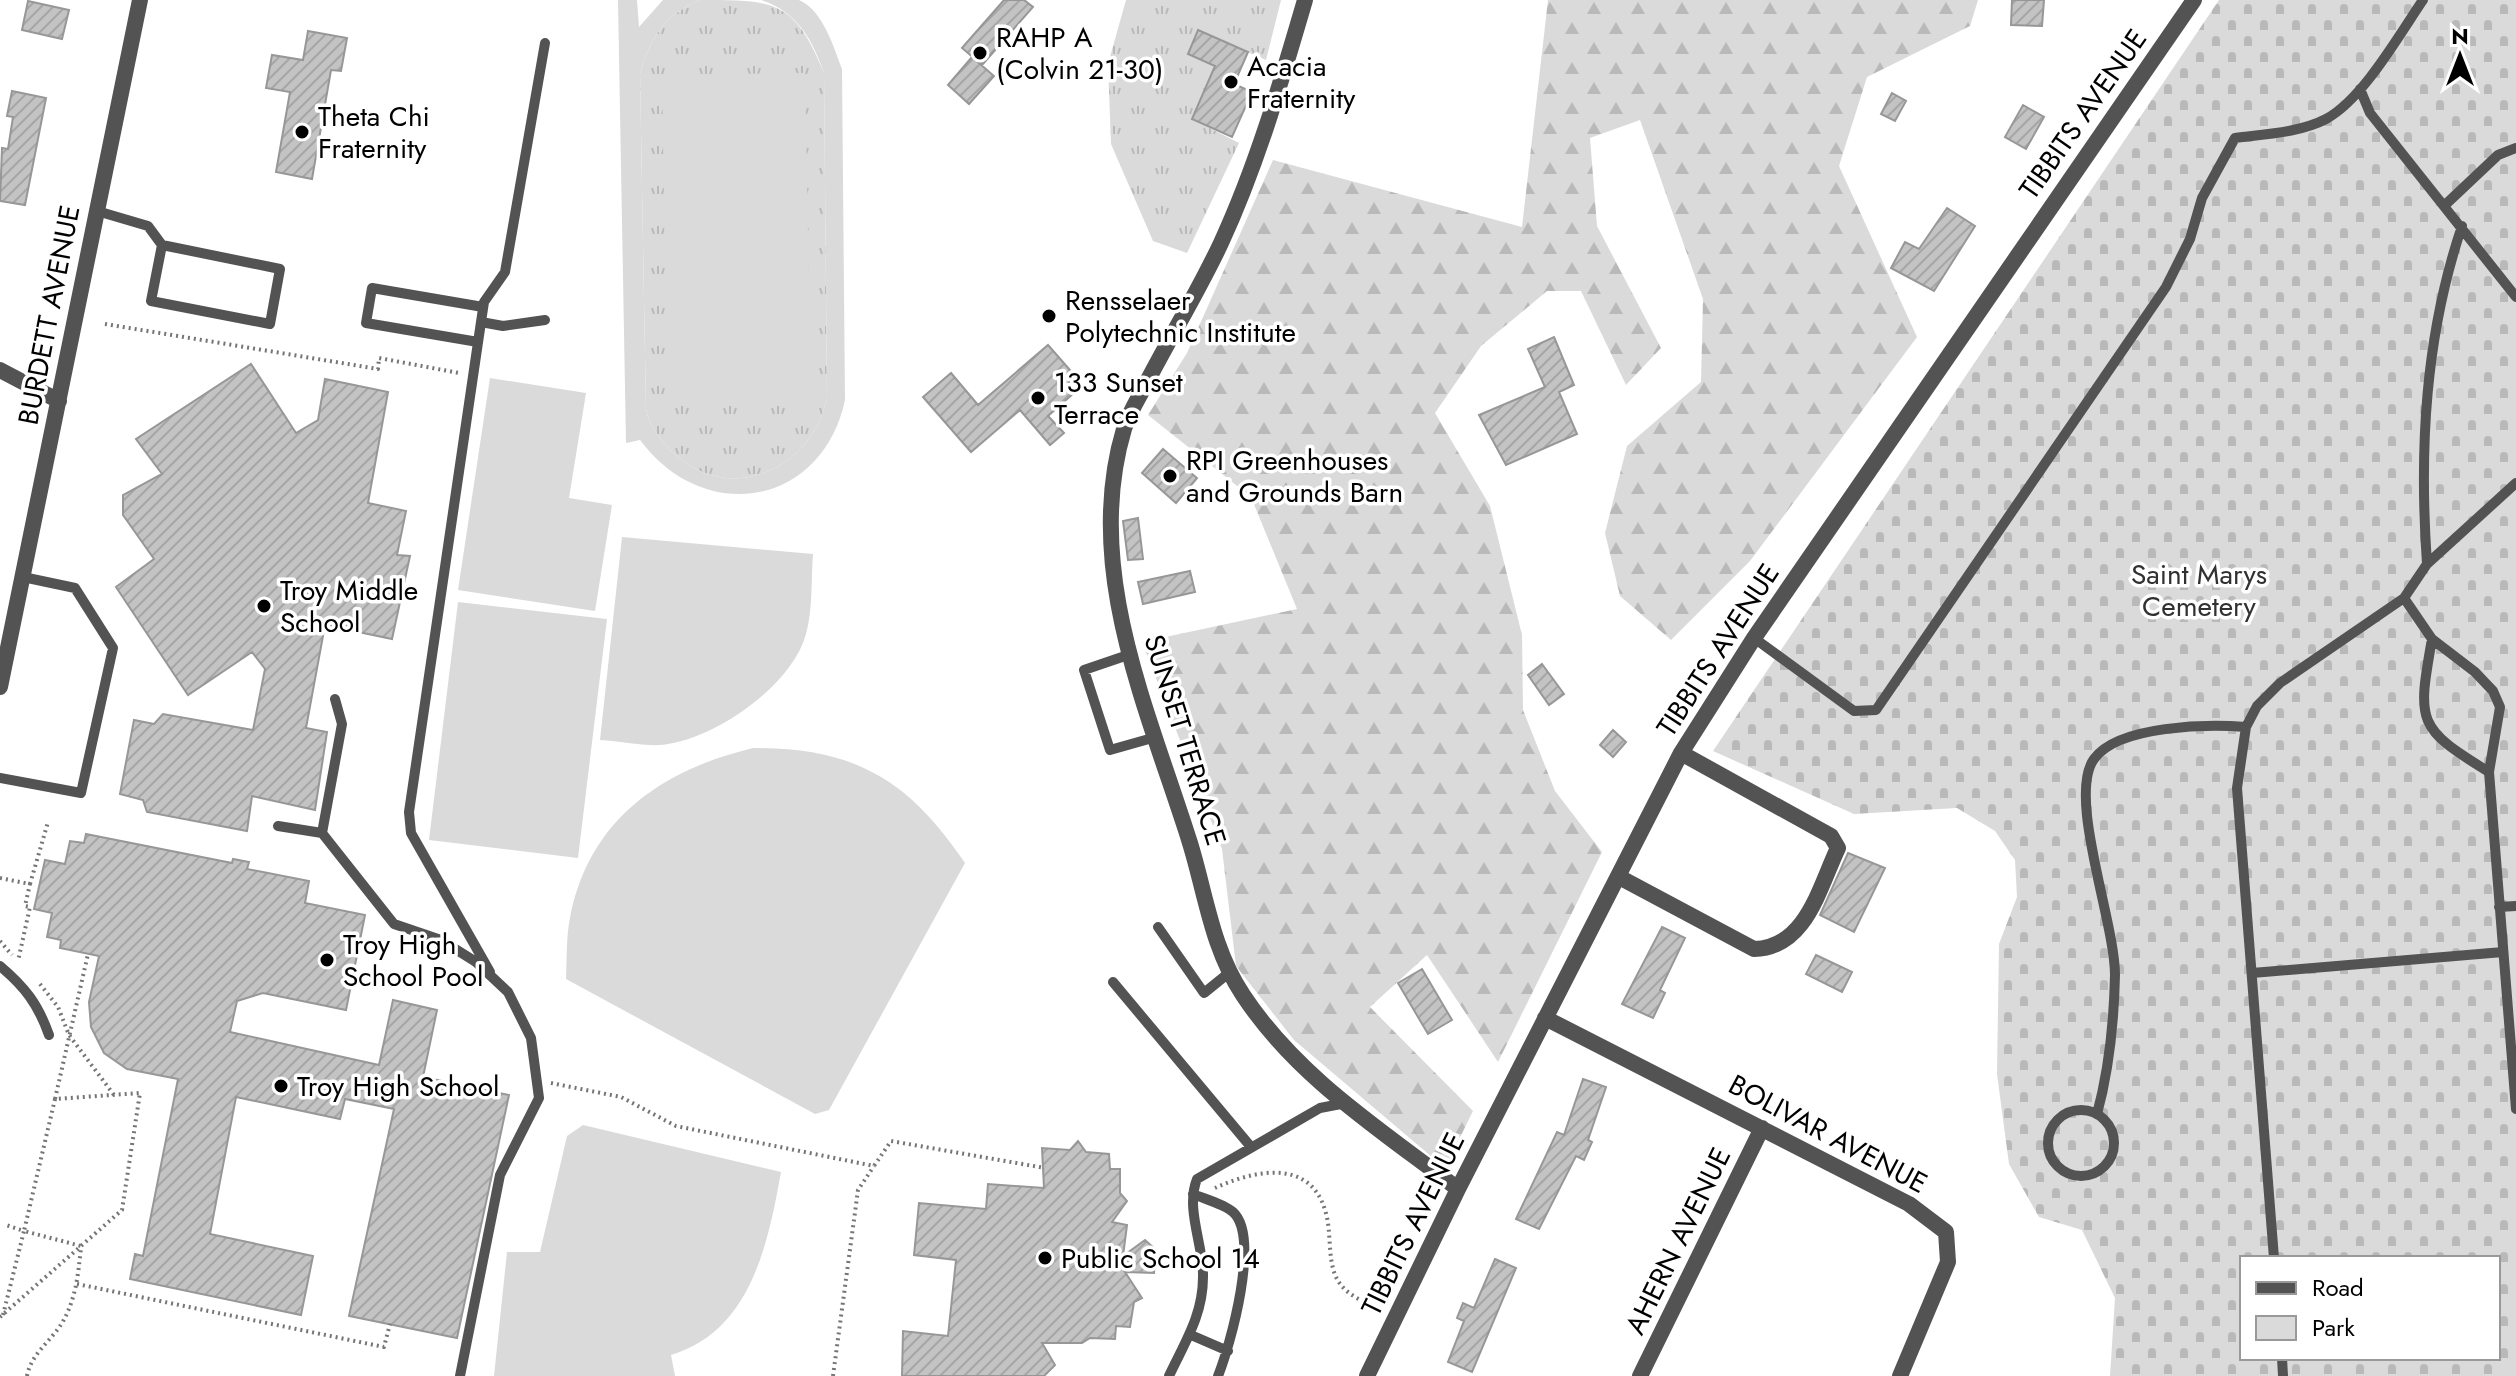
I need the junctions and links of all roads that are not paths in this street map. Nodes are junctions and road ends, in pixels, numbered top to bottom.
1 (140, 0) edge
2 (1305, 0) edge
3 (2194, 0) edge
4 (2423, 0) edge
5 (545, 43) dead end
6 (2360, 89) junction
7 (2516, 148) edge
8 (2445, 205) junction
9 (97, 211) junction
10 (2462, 226) junction
11 (162, 245) junction
12 (2516, 297) edge
13 (483, 307) junction
14 (545, 320) dead end
15 (481, 322) junction
16 (478, 342) junction
17 (0, 370) edge
18 (59, 401) junction
19 (2516, 483) edge
20 (2427, 564) junction
21 (23, 577) junction
22 (2404, 598) junction
23 (1754, 638) junction
24 (2432, 639) junction
25 (1128, 655) junction
26 (0, 687) edge
27 (335, 699) dead end
28 (2246, 727) junction
29 (1156, 737) junction
30 (1681, 753) junction
31 (2489, 772) junction
32 (0, 778) edge
33 (278, 826) dead end
34 (322, 833) junction
35 (1619, 877) junction
36 (2516, 906) edge
37 (2499, 907) junction
38 (1158, 927) dead end
39 (2503, 952) junction
40 (0, 966) edge
41 (1230, 972) junction
42 (2252, 973) junction
43 (495, 980) junction
44 (1113, 982) dead end
45 (1545, 1018) junction
46 (49, 1035) dead end
47 (1346, 1103) junction
48 (2516, 1109) edge
49 (2097, 1114) junction
50 (1762, 1128) junction
51 (1251, 1147) junction
52 (1458, 1189) junction
53 (1193, 1194) junction
54 (2274, 1256) edge
55 (1191, 1335) junction
56 (1228, 1351) junction
57 (460, 1376) edge
58 (1169, 1376) edge
59 (1218, 1376) edge
60 (1367, 1376) edge
61 (1640, 1376) edge
62 (1900, 1376) edge

1 - 9 street, BURDETT AVENUE
2 - 25 street, SUNSET TERRACE
3 - 23 street, TIBBITS AVENUE
4 - 6 lane
5 - 13 lane
6 - 8 lane
6 - 23 lane
7 - 8 lane
8 - 10 lane
9 - 11 lane
9 - 18 street, BURDETT AVENUE
10 - 12 lane
10 - 20 lane
11 - 11 lane
13 - 15 lane
13 - 16 lane
14 - 15 lane
15 - 16 lane
16 - 43 lane
17 - 18 street
18 - 21 street, BURDETT AVENUE
19 - 20 lane
20 - 22 lane
21 - 26 street, BURDETT AVENUE
21 - 32 lane
22 - 24 lane
22 - 28 lane
23 - 30 street, TIBBITS AVENUE
24 - 31 lane
24 - 31 lane
25 - 29 street, SUNSET TERRACE
25 - 29 lane
27 - 34 lane
28 - 42 lane
28 - 49 lane
29 - 41 street, SUNSET TERRACE
30 - 35 street, TIBBITS AVENUE
30 - 35 street
31 - 37 lane
33 - 34 lane
34 - 43 lane
35 - 45 street, TIBBITS AVENUE
36 - 37 lane
37 - 39 lane
38 - 41 lane
39 - 42 lane
39 - 48 lane
40 - 46 lane
41 - 47 street, SUNSET TERRACE
42 - 54 lane
43 - 57 lane
44 - 51 lane
45 - 50 street, BOLIVAR AVENUE
45 - 52 street, TIBBITS AVENUE
47 - 51 lane
47 - 52 street, SUNSET TERRACE
49 - 49 lane
50 - 61 street, AHERN AVENUE
50 - 62 street, BOLIVAR AVENUE
51 - 53 lane
52 - 60 street, TIBBITS AVENUE
53 - 55 lane
53 - 56 lane
55 - 56 lane
55 - 58 lane
56 - 59 lane

